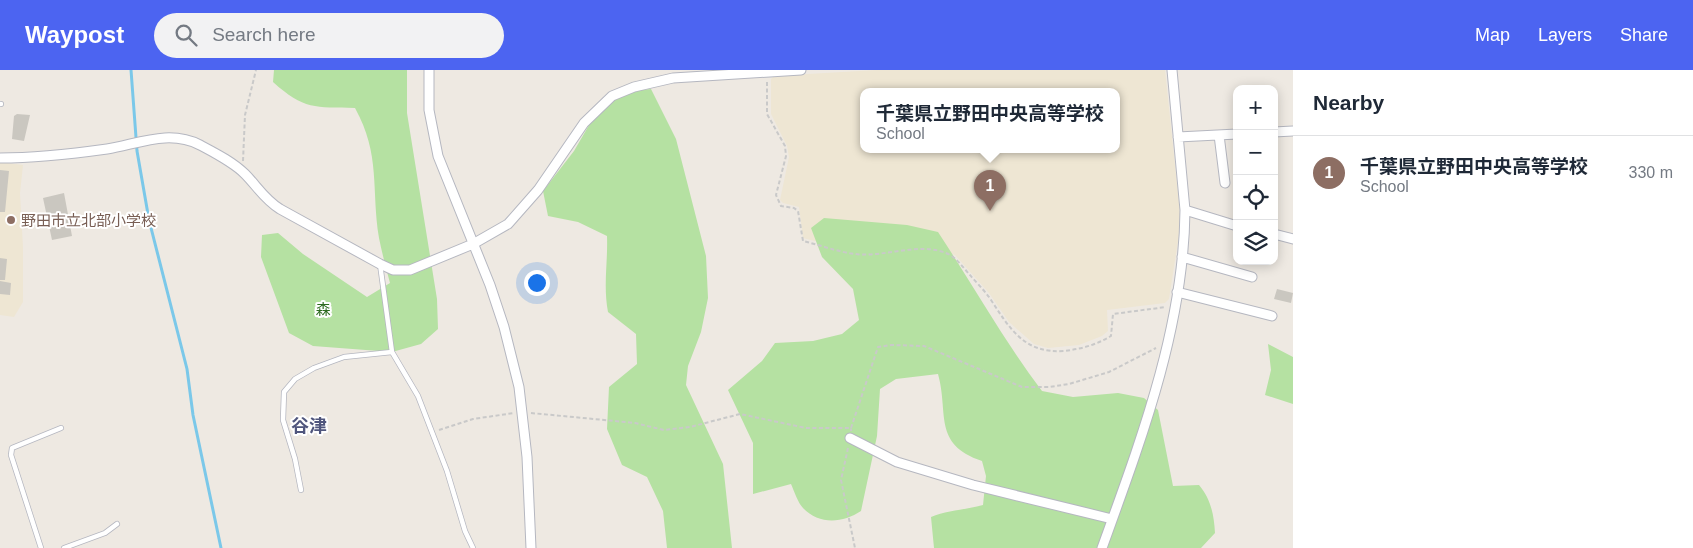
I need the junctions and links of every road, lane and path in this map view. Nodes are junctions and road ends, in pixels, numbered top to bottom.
1 (256, 70) edge
2 (429, 70) edge
3 (801, 70) edge
4 (1172, 70) edge
5 (769, 72) junction
6 (1278, 132) edge
7 (1293, 132) edge
8 (1233, 134) edge
9 (1219, 135) junction
10 (1178, 137) junction
11 (0, 158) edge
12 (244, 174) junction
13 (1225, 183) dead end
14 (1185, 210) junction
15 (1233, 225) edge
16 (1278, 235) edge
17 (1293, 239) edge
18 (473, 244) junction
19 (1182, 257) junction
20 (380, 264) junction
21 (1252, 276) dead end
22 (1177, 292) junction
23 (1176, 304) junction
24 (1272, 316) dead end
25 (1167, 343) junction
26 (392, 352) junction
27 (523, 412) junction
28 (62, 428) dead end
29 (851, 428) junction
30 (432, 433) junction
31 (850, 438) junction
32 (302, 490) dead end
33 (1112, 519) junction
34 (117, 524) dead end
35 (41, 548) edge
36 (64, 548) edge
37 (473, 548) edge
38 (531, 548) edge
39 (855, 548) edge
40 (1102, 548) edge

1 - 12 path
2 - 18 street
3 - 5 street
4 - 10 street
5 - 18 street
5 - 23 path
6 - 7 street
8 - 9 street
9 - 10 street
9 - 13 street
10 - 14 street
11 - 12 street
12 - 20 street
14 - 15 street
14 - 19 street
16 - 17 street
18 - 20 street
18 - 27 street
19 - 21 street
19 - 22 street
20 - 26 lane
22 - 23 street
22 - 24 street
23 - 25 street
25 - 29 path
25 - 33 street
26 - 30 lane
26 - 32 lane
27 - 29 path
27 - 30 path
27 - 38 street
28 - 35 lane
29 - 31 path
30 - 37 lane
31 - 33 street
31 - 39 path
33 - 40 street
34 - 36 lane

